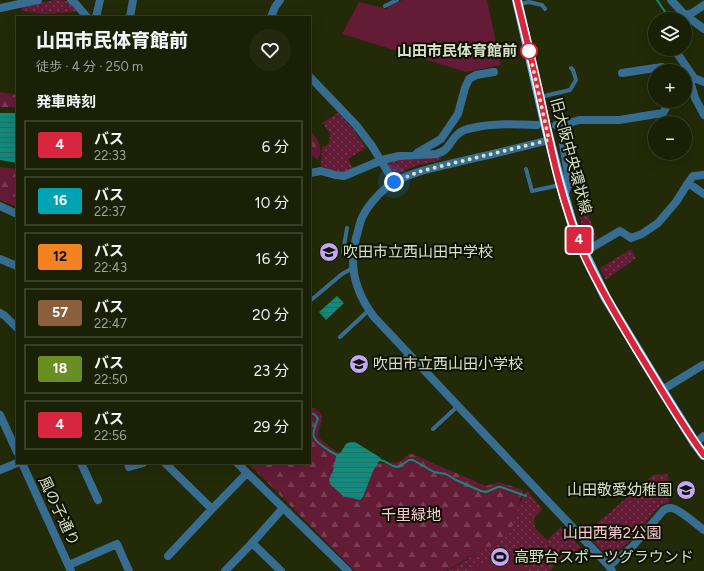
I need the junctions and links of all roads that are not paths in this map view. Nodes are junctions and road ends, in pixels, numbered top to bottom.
1 (38, 0) edge
2 (71, 0) edge
3 (100, 0) edge
4 (133, 0) edge
5 (280, 0) edge
6 (397, 0) edge
7 (671, 0) edge
8 (518, 2) edge
9 (703, 4) edge
10 (385, 6) dead end
11 (0, 8) edge
12 (545, 9) dead end
13 (679, 12) edge
14 (692, 13) edge
15 (86, 16) edge
16 (96, 16) edge
17 (130, 16) edge
18 (271, 16) edge
19 (692, 22) edge
20 (704, 29) edge
21 (648, 67) edge
22 (571, 68) dead end
23 (494, 72) dead end
24 (622, 73) dead end
25 (311, 78) edge
26 (704, 82) edge
27 (692, 83) edge
28 (692, 89) edge
29 (540, 97) junction
30 (666, 108) edge
31 (704, 115) edge
32 (537, 125) dead end
33 (556, 125) dead end
34 (568, 126) junction
35 (549, 140) junction
36 (414, 154) junction
37 (526, 169) dead end
38 (311, 173) edge
39 (704, 175) edge
40 (394, 182) junction
41 (688, 183) junction
42 (561, 185) junction
43 (704, 194) edge
44 (564, 195) junction
45 (0, 206) edge
46 (16, 214) edge
47 (347, 228) dead end
48 (584, 252) junction
49 (353, 253) junction
50 (0, 259) edge
51 (16, 266) edge
52 (353, 268) junction
53 (311, 299) edge
54 (369, 310) junction
55 (0, 313) edge
56 (16, 327) edge
57 (340, 337) dead end
58 (408, 354) junction
59 (398, 363) dead end
60 (703, 365) dead end
61 (662, 390) junction
62 (458, 406) junction
63 (0, 415) edge
64 (433, 428) dead end
65 (704, 436) edge
66 (695, 443) junction
67 (16, 450) edge
68 (704, 455) edge
69 (16, 463) edge
70 (22, 464) edge
71 (81, 464) edge
72 (128, 464) edge
73 (140, 464) edge
74 (165, 464) edge
75 (238, 464) edge
76 (0, 470) edge
77 (247, 473) junction
78 (98, 500) dead end
79 (283, 508) junction
80 (212, 509) junction
81 (704, 530) edge
82 (252, 543) junction
83 (168, 556) dead end
84 (70, 568) edge
85 (610, 568) edge
86 (129, 571) edge
87 (224, 571) edge
88 (281, 571) edge
89 (348, 571) edge

1 - 11 street
2 - 15 street
3 - 16 street
4 - 17 street
5 - 18 street
6 - 10 lane
7 - 13 street
8 - 12 lane
8 - 29 main road, 旧大阪中央環状線
9 - 14 street
19 - 20 street
21 - 24 street
22 - 29 lane
23 - 36 street
25 - 40 street
26 - 27 street
28 - 31 street
29 - 35 main road, 旧大阪中央環状線
30 - 34 street
32 - 36 street
33 - 34 street
34 - 44 street
35 - 40 street
35 - 42 main road, 旧大阪中央環状線
36 - 38 street, bridge
37 - 42 lane
39 - 41 street
40 - 49 street
41 - 43 street
41 - 48 street
42 - 44 main road, 旧大阪中央環状線
44 - 48 main road, 旧大阪中央環状線
45 - 46 street
47 - 49 lane
48 - 61 main road, 旧大阪中央環状線
49 - 52 street
50 - 51 street
52 - 53 lane
52 - 54 street
54 - 57 lane
54 - 58 street
55 - 56 street
58 - 59 lane
58 - 62 street
60 - 61 street
61 - 66 main road, 旧大阪中央環状線
62 - 64 lane
62 - 85 street
63 - 67 street
65 - 66 street
66 - 68 main road, 旧大阪中央環状線
69 - 76 street
70 - 84 street, 風の子通り
71 - 78 street
72 - 73 street
74 - 80 street
75 - 77 street
77 - 79 street
77 - 80 street
79 - 82 street
79 - 89 street
80 - 83 street
81 - 85 street
82 - 87 street
82 - 88 street
84 - 86 street

